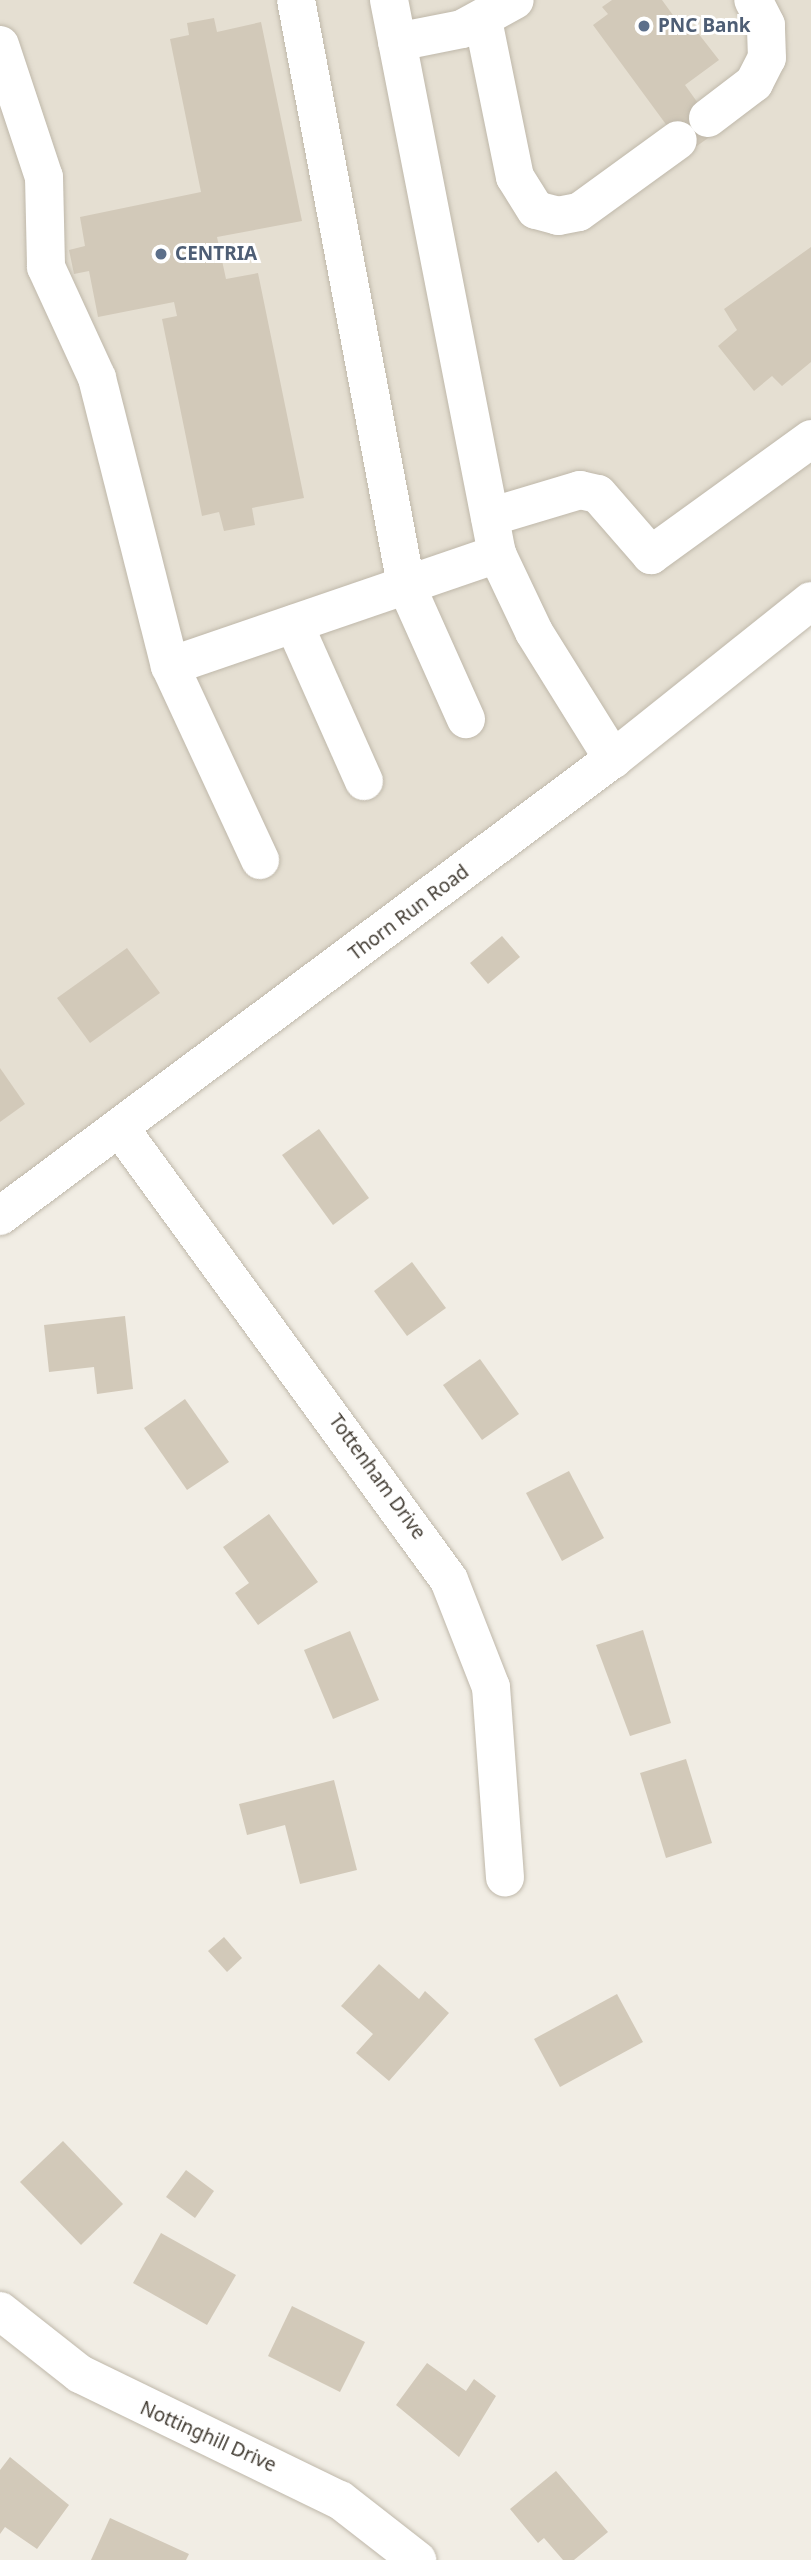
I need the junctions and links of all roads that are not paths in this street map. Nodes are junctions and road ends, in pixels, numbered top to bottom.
1 (296, 0) edge
2 (389, 0) edge
3 (515, 0) edge
4 (752, 0) edge
5 (483, 20) junction
6 (397, 42) junction
7 (0, 45) edge
8 (708, 118) dead end
9 (678, 141) dead end
10 (811, 439) edge
11 (489, 517) junction
12 (497, 554) junction
13 (406, 585) junction
14 (811, 601) edge
15 (294, 624) junction
16 (170, 666) junction
17 (466, 719) dead end
18 (613, 759) junction
19 (364, 781) dead end
20 (260, 860) dead end
21 (122, 1130) junction
22 (0, 1216) edge
23 (505, 1877) dead end
24 (0, 2311) edge
25 (417, 2560) edge

1 - 13 street
2 - 6 street
3 - 5 street
4 - 8 street
5 - 6 street
5 - 9 street
6 - 11 street
7 - 16 street
10 - 11 street
11 - 12 street
12 - 13 street
12 - 18 street
13 - 15 street
13 - 17 street
14 - 18 street, Thorn Run Road
15 - 16 street
15 - 19 street
16 - 20 street
18 - 21 street, Thorn Run Road
21 - 22 street, Thorn Run Road
21 - 23 street, Tottenham Drive
24 - 25 street, Nottinghill Drive

